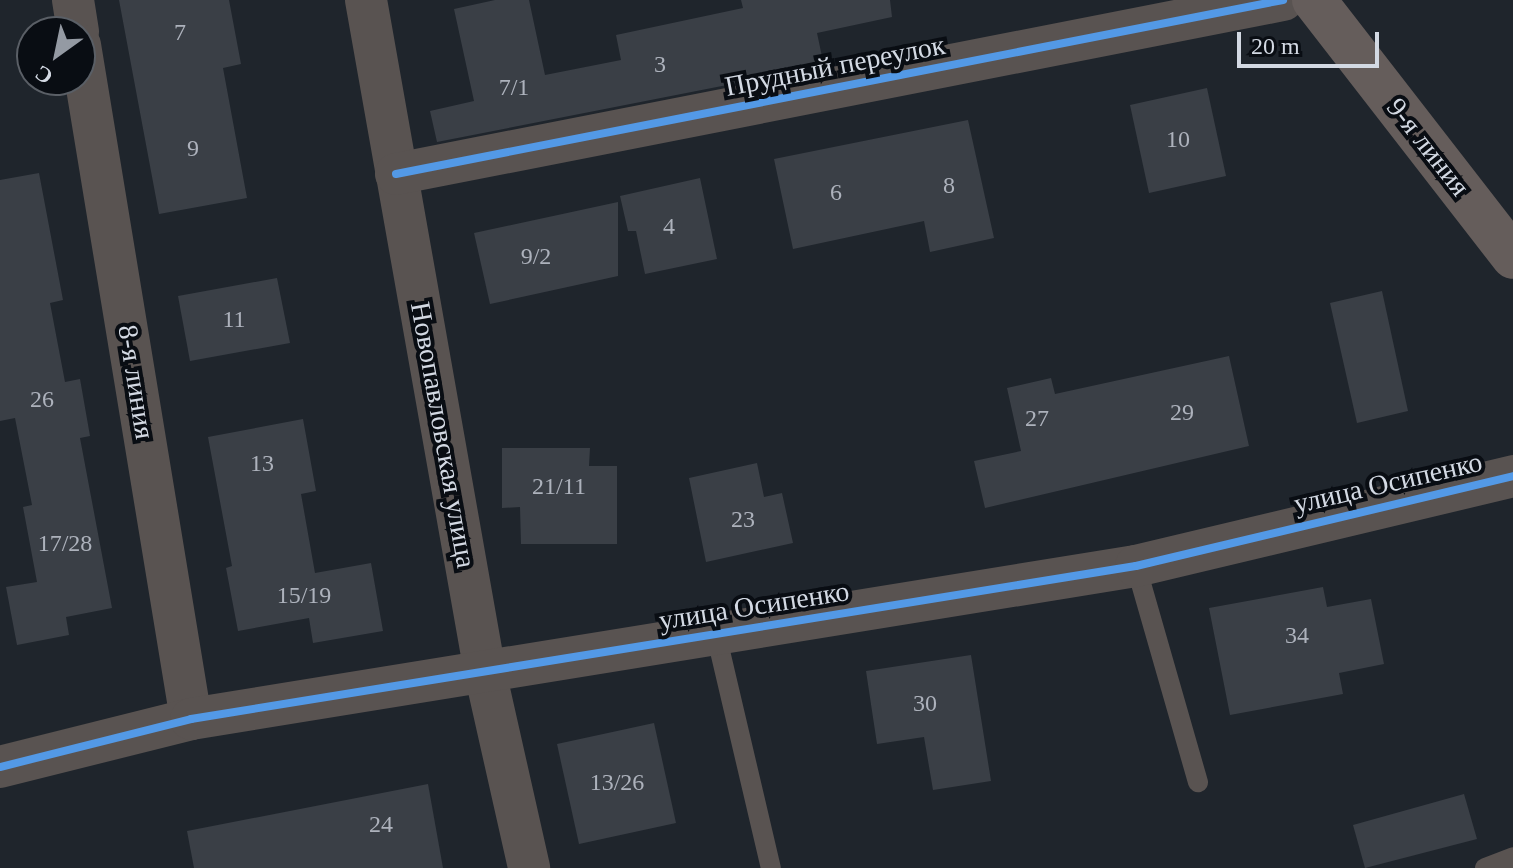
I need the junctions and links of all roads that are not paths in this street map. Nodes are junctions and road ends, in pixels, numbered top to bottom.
1 (366, 0) edge
2 (1283, 0) edge
3 (1314, 0) edge
4 (88, 96) edge
5 (396, 174) junction
6 (1513, 257) edge
7 (1513, 476) edge
8 (1136, 566) junction
9 (716, 634) junction
10 (485, 672) junction
11 (191, 719) junction
12 (0, 767) edge
13 (1198, 782) dead end
14 (1513, 857) edge
15 (529, 868) edge
16 (771, 868) edge
17 (1485, 868) edge

1 - 5 street, Новопавловская улица
2 - 5 street, Прудный переулок
3 - 6 street, 9-я линия
4 - 11 street, 8-я линия
5 - 10 street, Новопавловская улица
7 - 8 street, улица Осипенко
8 - 9 street, улица Осипенко
8 - 13 lane
9 - 10 street, улица Осипенко
9 - 16 lane
10 - 11 street, улица Осипенко
10 - 15 street, Новопавловская улица
11 - 12 street, улица Осипенко
14 - 17 lane

